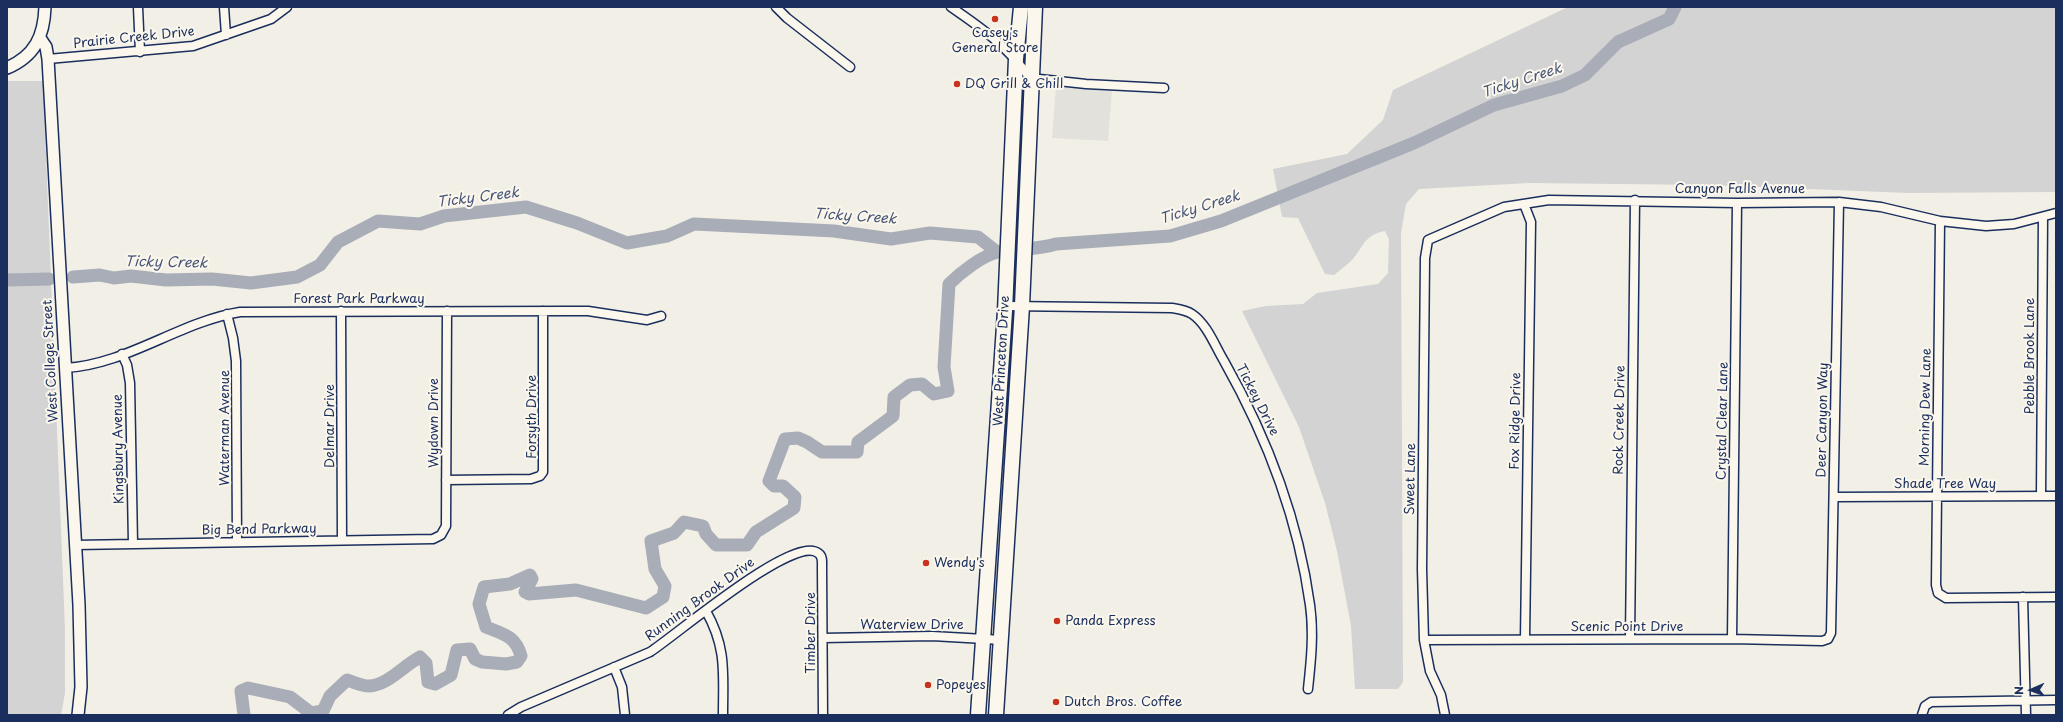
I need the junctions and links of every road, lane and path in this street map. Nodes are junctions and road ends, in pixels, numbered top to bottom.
1 (45, 7) edge
2 (138, 7) edge
3 (224, 7) edge
4 (287, 7) edge
5 (776, 7) edge
6 (951, 7) edge
7 (1021, 7) edge
8 (1035, 7) edge
9 (226, 35) junction
10 (40, 38) junction
11 (140, 52) junction
12 (48, 59) junction
13 (1016, 59) junction
14 (850, 67) dead end
15 (7, 68) edge
16 (1030, 78) junction
17 (1164, 88) dead end
18 (1635, 200) junction
19 (1839, 202) junction
20 (1737, 203) junction
21 (1524, 204) junction
22 (2056, 213) edge
23 (2043, 217) junction
24 (1940, 221) junction
25 (1428, 240) joint
26 (1006, 306) junction
27 (1022, 306) junction
28 (341, 311) junction
29 (447, 311) junction
30 (543, 311) junction
31 (227, 314) junction
32 (661, 316) dead end
33 (122, 354) junction
34 (65, 368) junction
35 (446, 480) junction
36 (1937, 495) junction
37 (2041, 496) junction
38 (2056, 496) edge
39 (1834, 497) junction
40 (441, 535) joint
41 (342, 540) junction
42 (237, 542) junction
43 (133, 544) junction
44 (75, 545) junction
45 (819, 553) joint
46 (2023, 597) junction
47 (2056, 597) edge
48 (706, 611) junction
49 (823, 638) junction
50 (984, 638) junction
51 (1525, 639) junction
52 (1732, 639) junction
53 (1828, 639) joint
54 (1002, 640) junction
55 (1424, 640) junction
56 (1630, 640) junction
57 (614, 667) junction
58 (1308, 689) dead end
59 (2056, 700) edge
60 (2025, 701) junction
61 (517, 712) edge
62 (78, 715) edge
63 (508, 715) edge
64 (625, 715) edge
65 (723, 715) edge
66 (823, 715) edge
67 (978, 715) edge
68 (996, 715) edge
69 (1445, 715) edge
70 (1922, 715) edge
71 (2026, 715) edge

1 - 10 street
2 - 11 street
3 - 9 street
4 - 9 street, Prairie Creek Drive
5 - 14 street
6 - 13 street
7 - 13 highway, West Princeton Drive
8 - 16 highway, West Princeton Drive
9 - 11 street, Prairie Creek Drive
10 - 12 street, West College Street
10 - 15 street
11 - 12 street, Prairie Creek Drive
12 - 34 street, West College Street
13 - 16 street
13 - 26 highway, West Princeton Drive
16 - 17 street
16 - 27 highway, West Princeton Drive
18 - 20 street, Canyon Falls Avenue
18 - 21 street, Canyon Falls Avenue
18 - 56 street, Rock Creek Drive
19 - 20 street, Canyon Falls Avenue
19 - 24 street, Canyon Falls Avenue
19 - 39 street, Deer Canyon Way
20 - 52 street, Crystal Clear Lane
21 - 25 street, Canyon Falls Avenue
21 - 51 street, Fox Ridge Drive
22 - 23 street, Canyon Falls Avenue
23 - 24 street, Canyon Falls Avenue
23 - 37 street, Pebble Brook Lane
24 - 36 street, Morning Dew Lane
25 - 55 street, Sweet Lane
26 - 27 street, Tickey Drive
26 - 50 highway, West Princeton Drive
27 - 54 highway, West Princeton Drive
27 - 58 street, Tickey Drive
28 - 29 street, Forest Park Parkway
28 - 31 street, Forest Park Parkway
28 - 41 street, Delmar Drive
29 - 30 street, Forest Park Parkway
29 - 35 street, Wydown Drive
30 - 32 street, Forest Park Parkway
30 - 35 street, Forsyth Drive
31 - 33 street, Forest Park Parkway
31 - 42 street, Waterman Avenue
33 - 34 street, Forest Park Parkway
33 - 43 street, Kingsbury Avenue
34 - 44 street, West College Street
35 - 40 street, Wydown Drive
36 - 37 street, Shade Tree Way
36 - 39 street, Shade Tree Way
36 - 46 street, Morning Dew Lane
37 - 38 street, Shade Tree Way
39 - 53 street, Deer Canyon Way
40 - 41 street, Big Bend Parkway
41 - 42 street, Big Bend Parkway
42 - 43 street, Big Bend Parkway
43 - 44 street, Big Bend Parkway
44 - 62 street, West College Street
45 - 48 street, Running Brook Drive
45 - 49 street, Timber Drive
46 - 47 street
46 - 60 street
48 - 57 street, Running Brook Drive
48 - 65 street
49 - 50 street, Waterview Drive
49 - 66 street, Timber Drive
50 - 54 street, Waterview Drive
50 - 67 highway, West Princeton Drive
51 - 55 street, Scenic Point Drive
51 - 56 street, Scenic Point Drive
52 - 53 street, Scenic Point Drive
52 - 56 street, Scenic Point Drive
54 - 68 highway, West Princeton Drive
55 - 69 street, Sweet Lane
57 - 61 street, Running Brook Drive
57 - 64 street
59 - 60 street
60 - 70 street
60 - 71 street
61 - 63 street, Running Brook Drive

